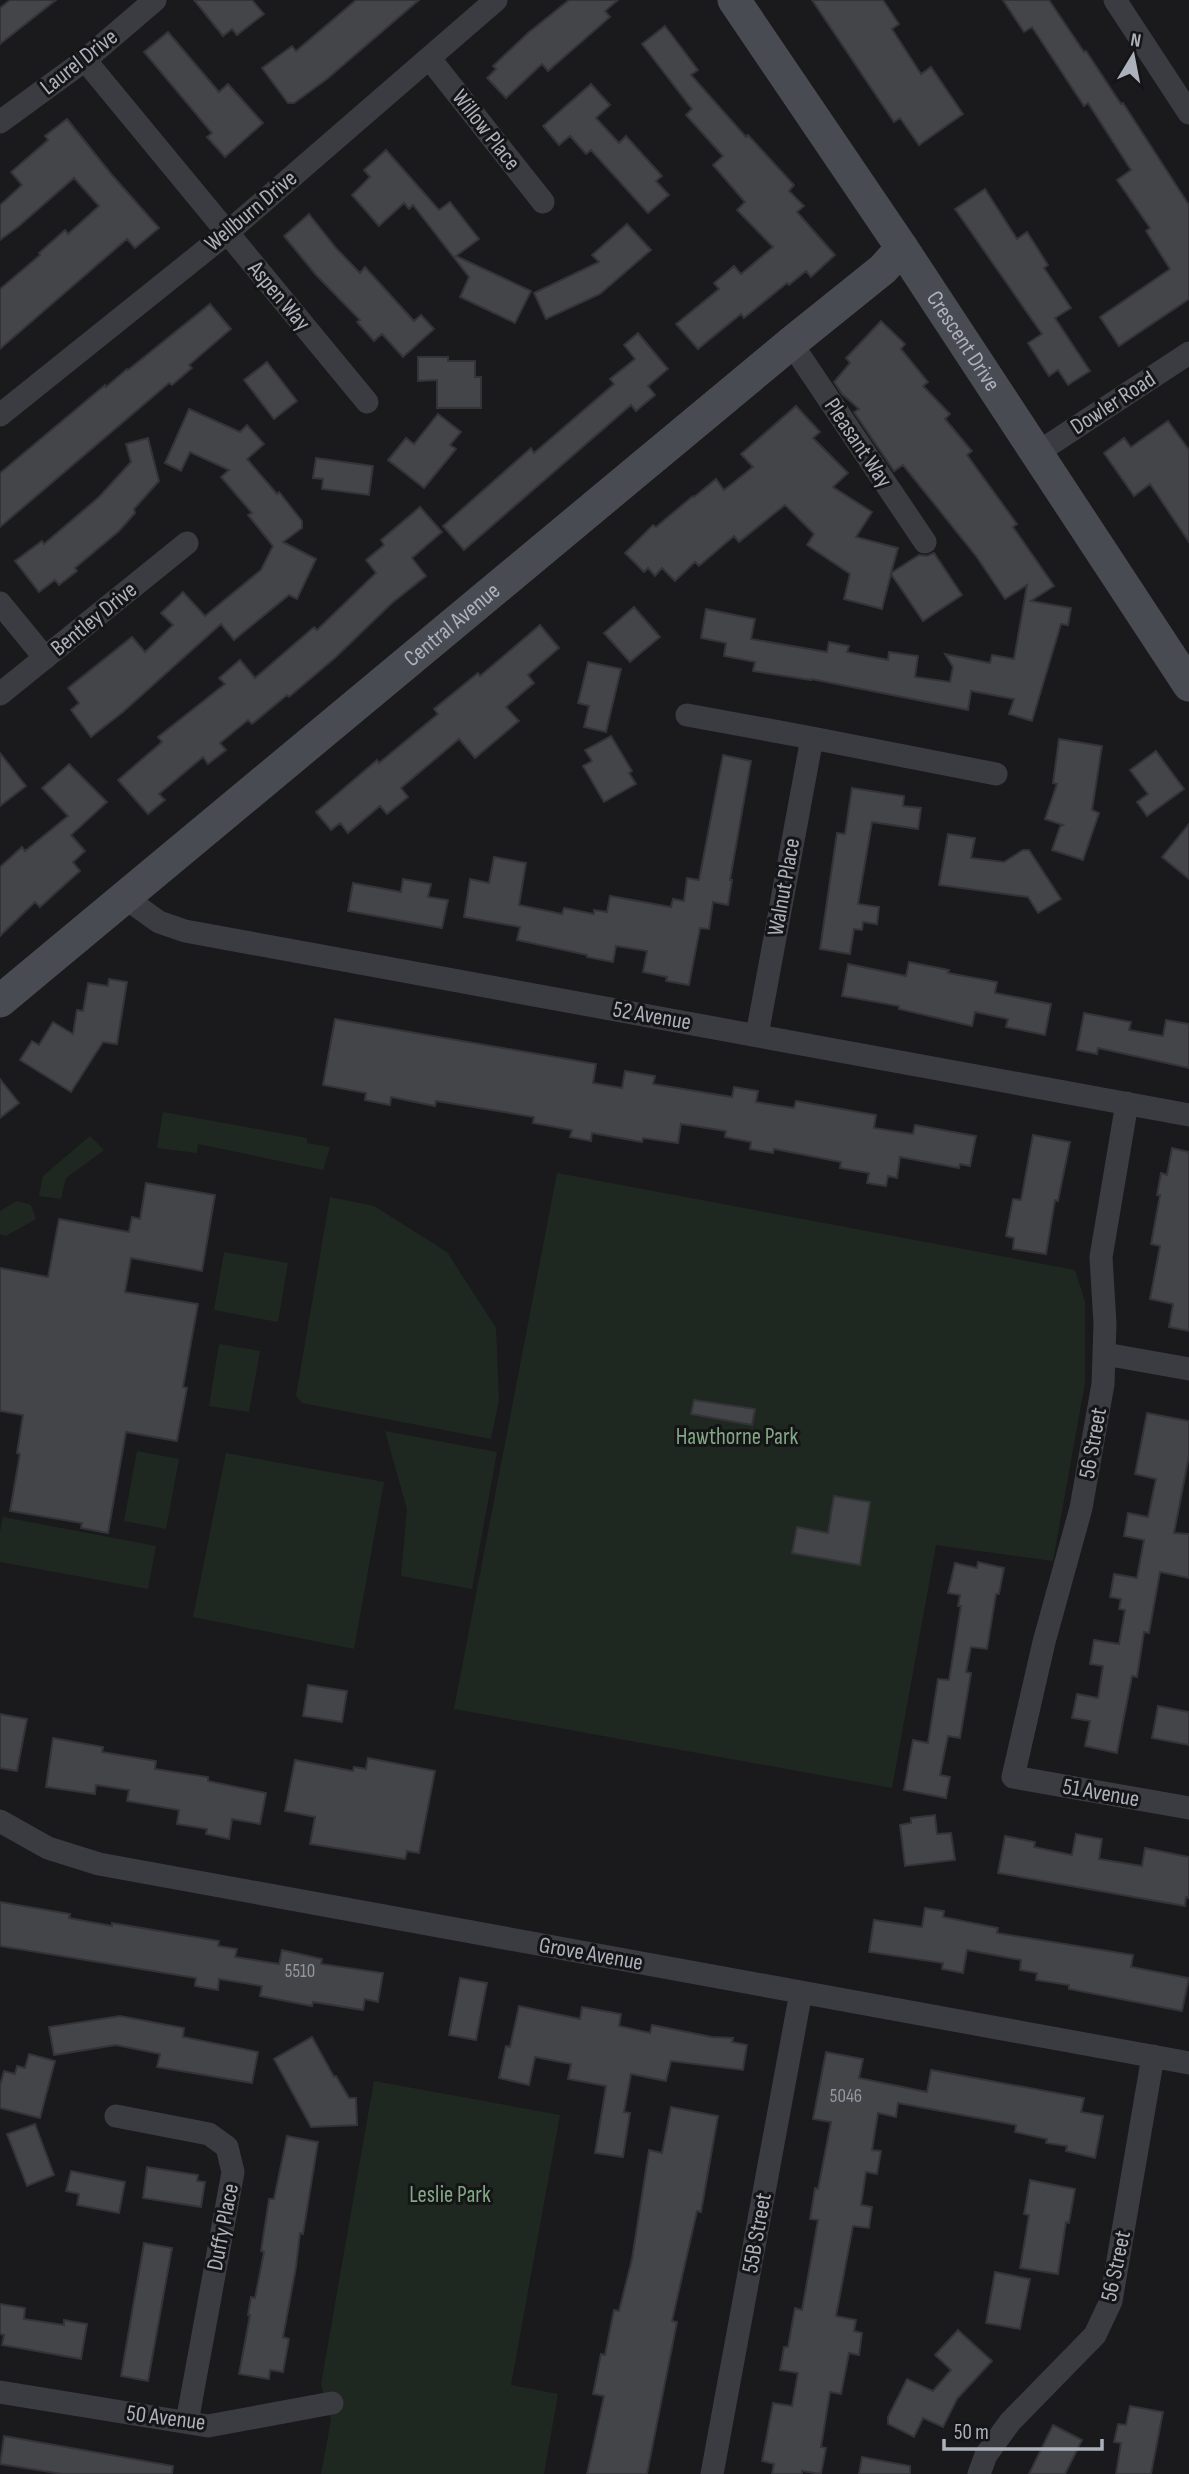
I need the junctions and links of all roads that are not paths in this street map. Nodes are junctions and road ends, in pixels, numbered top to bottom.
1 (155, 0) edge
2 (496, 0) edge
3 (734, 0) edge
4 (1115, 0) edge
5 (430, 58) junction
6 (85, 60) junction
7 (1189, 113) edge
8 (0, 122) edge
9 (543, 202) dead end
10 (227, 233) junction
11 (902, 248) junction
12 (791, 343) junction
13 (1189, 353) edge
14 (367, 402) dead end
15 (0, 415) edge
16 (1037, 453) junction
17 (925, 542) dead end
18 (187, 543) dead end
19 (0, 603) edge
20 (45, 658) junction
21 (1189, 685) edge
22 (0, 694) edge
23 (687, 715) dead end
24 (812, 738) junction
25 (996, 774) dead end
26 (124, 897) junction
27 (0, 1001) edge
28 (757, 1035) junction
29 (1127, 1103) junction
30 (1189, 1115) edge
31 (1105, 1354) junction
32 (1189, 1369) edge
33 (1013, 1777) joint
34 (1189, 1808) edge
35 (0, 1822) edge
36 (801, 1992) junction
37 (1153, 2056) junction
38 (1189, 2063) edge
39 (116, 2116) dead end
40 (0, 2392) edge
41 (331, 2403) dead end
42 (187, 2423) junction
43 (712, 2474) edge
44 (979, 2474) edge

1 - 6 street, Laurel Drive
2 - 5 street, Wellburn Drive
3 - 11 street, Crescent Drive
4 - 7 street
5 - 9 street, Willow Place
5 - 10 street, Wellburn Drive
6 - 8 street, Laurel Drive
6 - 10 street, Aspen Way
10 - 14 street, Aspen Way
10 - 15 street, Wellburn Drive
11 - 12 street, Central Avenue
11 - 16 street, Crescent Drive
12 - 17 street, Pleasant Way
12 - 26 street, Central Avenue
13 - 16 street, Dowler Road
16 - 21 street, Crescent Drive
18 - 20 street, Bentley Drive
19 - 20 street
20 - 22 street, Bentley Drive
23 - 24 street
24 - 25 street
24 - 28 street, Walnut Place
26 - 27 street, Central Avenue
26 - 28 street, 52 Avenue
28 - 29 street, 52 Avenue
29 - 30 street, 52 Avenue
29 - 31 street, 56 Street
31 - 32 street
31 - 33 street, 56 Street
33 - 34 street, 51 Avenue
35 - 36 street, Grove Avenue
36 - 37 street, Grove Avenue
36 - 43 street, 55B Street
37 - 38 street, Grove Avenue
37 - 44 street, 56 Street
39 - 42 street, Duffy Place
40 - 42 street, 50 Avenue
41 - 42 street, 50 Avenue

